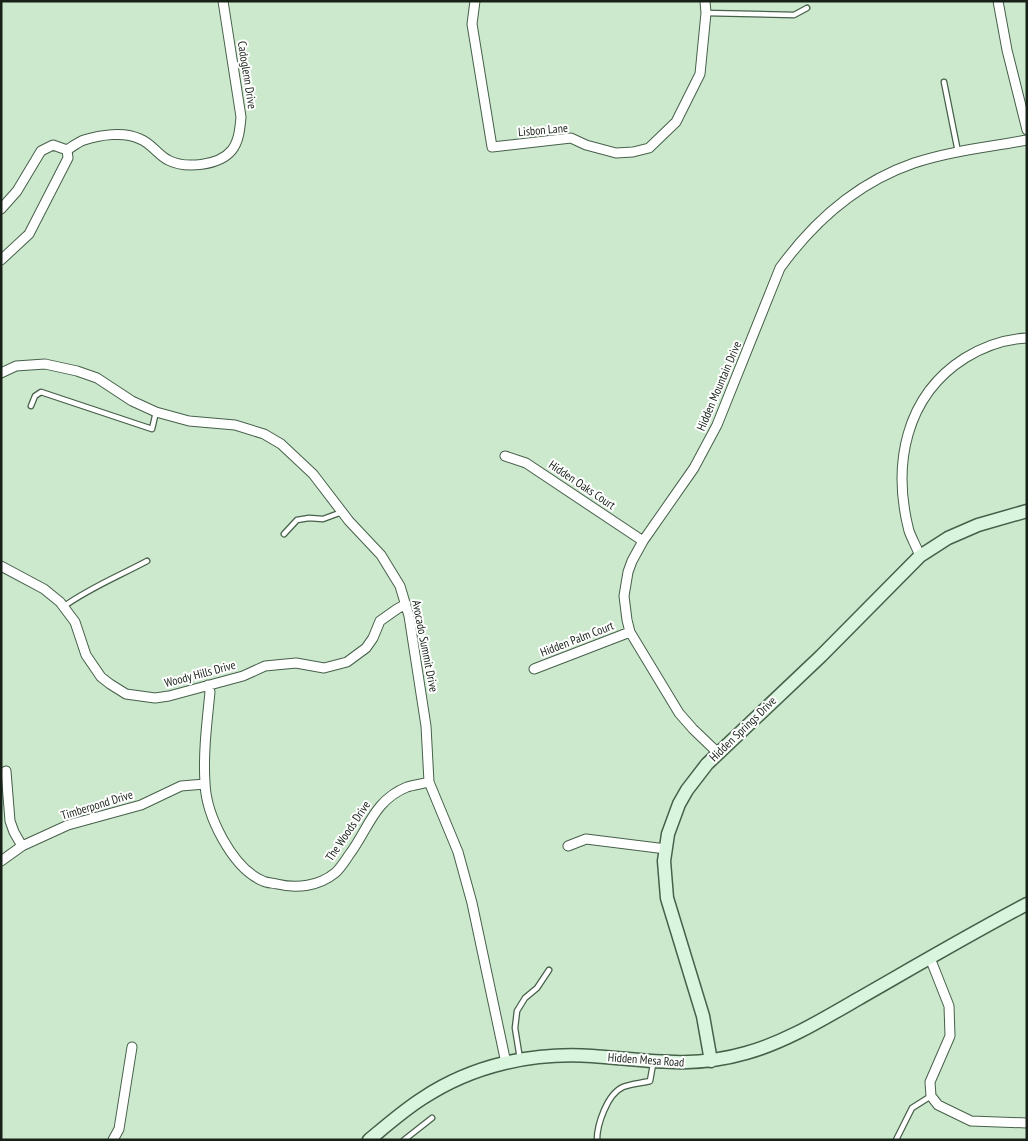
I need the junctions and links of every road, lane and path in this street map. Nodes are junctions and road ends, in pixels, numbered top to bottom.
1 (223, 1) edge
2 (475, 1) edge
3 (705, 1) edge
4 (998, 1) edge
5 (808, 8) dead end
6 (706, 13) junction
7 (944, 82) dead end
8 (1027, 130) edge
9 (1027, 140) edge
10 (67, 150) junction
11 (958, 152) junction
12 (1, 209) edge
13 (1, 260) edge
14 (1027, 338) edge
15 (1, 373) edge
16 (31, 406) dead end
17 (156, 412) junction
18 (505, 456) dead end
19 (1027, 511) edge
20 (343, 512) junction
21 (284, 534) dead end
22 (643, 541) junction
23 (920, 556) junction
24 (146, 561) dead end
25 (1, 566) edge
26 (406, 604) junction
27 (63, 607) junction
28 (630, 632) junction
29 (534, 669) dead end
30 (208, 685) junction
31 (718, 753) junction
32 (6, 771) dead end
33 (429, 782) junction
34 (205, 784) junction
35 (22, 846) junction
36 (568, 846) dead end
37 (666, 849) junction
38 (1, 861) edge
39 (1027, 904) edge
40 (930, 958) junction
41 (549, 970) dead end
42 (132, 1047) dead end
43 (520, 1060) junction
44 (711, 1061) junction
45 (653, 1062) junction
46 (506, 1063) junction
47 (931, 1096) junction
48 (432, 1118) dead end
49 (1027, 1123) edge
50 (114, 1140) edge
51 (369, 1140) edge
52 (404, 1140) edge
53 (597, 1140) edge
54 (896, 1140) edge

1 - 10 street, Cadoglenn Drive
2 - 6 street, Lisbon Lane
3 - 6 street, Lisbon Lane
4 - 8 street
5 - 6 lane
7 - 11 lane
9 - 11 street, Hidden Mountain Drive
10 - 12 street, Cadoglenn Drive
10 - 13 street
11 - 22 street, Hidden Mountain Drive
14 - 23 street
15 - 17 street, Avocado Summit Drive
16 - 17 lane
17 - 20 street, Avocado Summit Drive
18 - 22 street, Hidden Oaks Court
19 - 23 street, Hidden Springs Drive
20 - 21 lane
20 - 26 street, Avocado Summit Drive
22 - 28 street, Hidden Mountain Drive
23 - 31 street, Hidden Springs Drive
24 - 27 lane
25 - 27 street, Woody Hills Drive
26 - 30 street, Woody Hills Drive
26 - 33 street, Avocado Summit Drive
27 - 30 street, Woody Hills Drive
28 - 29 street, Hidden Palm Court
28 - 31 street, Hidden Mountain Drive
30 - 34 street, The Woods Drive
31 - 37 street, Hidden Springs Drive
32 - 35 street
33 - 34 street, The Woods Drive
33 - 46 street, Avocado Summit Drive
34 - 35 street, Timberpond Drive
35 - 38 street, Timberpond Drive
36 - 37 street
37 - 44 street, Hidden Springs Drive
39 - 40 street, Hidden Mesa Road
40 - 44 street, Hidden Mesa Road
40 - 47 street
41 - 43 lane
42 - 50 street
43 - 45 street, Hidden Mesa Road
43 - 46 street, Hidden Mesa Road
44 - 45 street, Hidden Mesa Road
45 - 53 lane
46 - 51 street, Hidden Mesa Road
47 - 49 street
47 - 54 lane
48 - 52 lane

